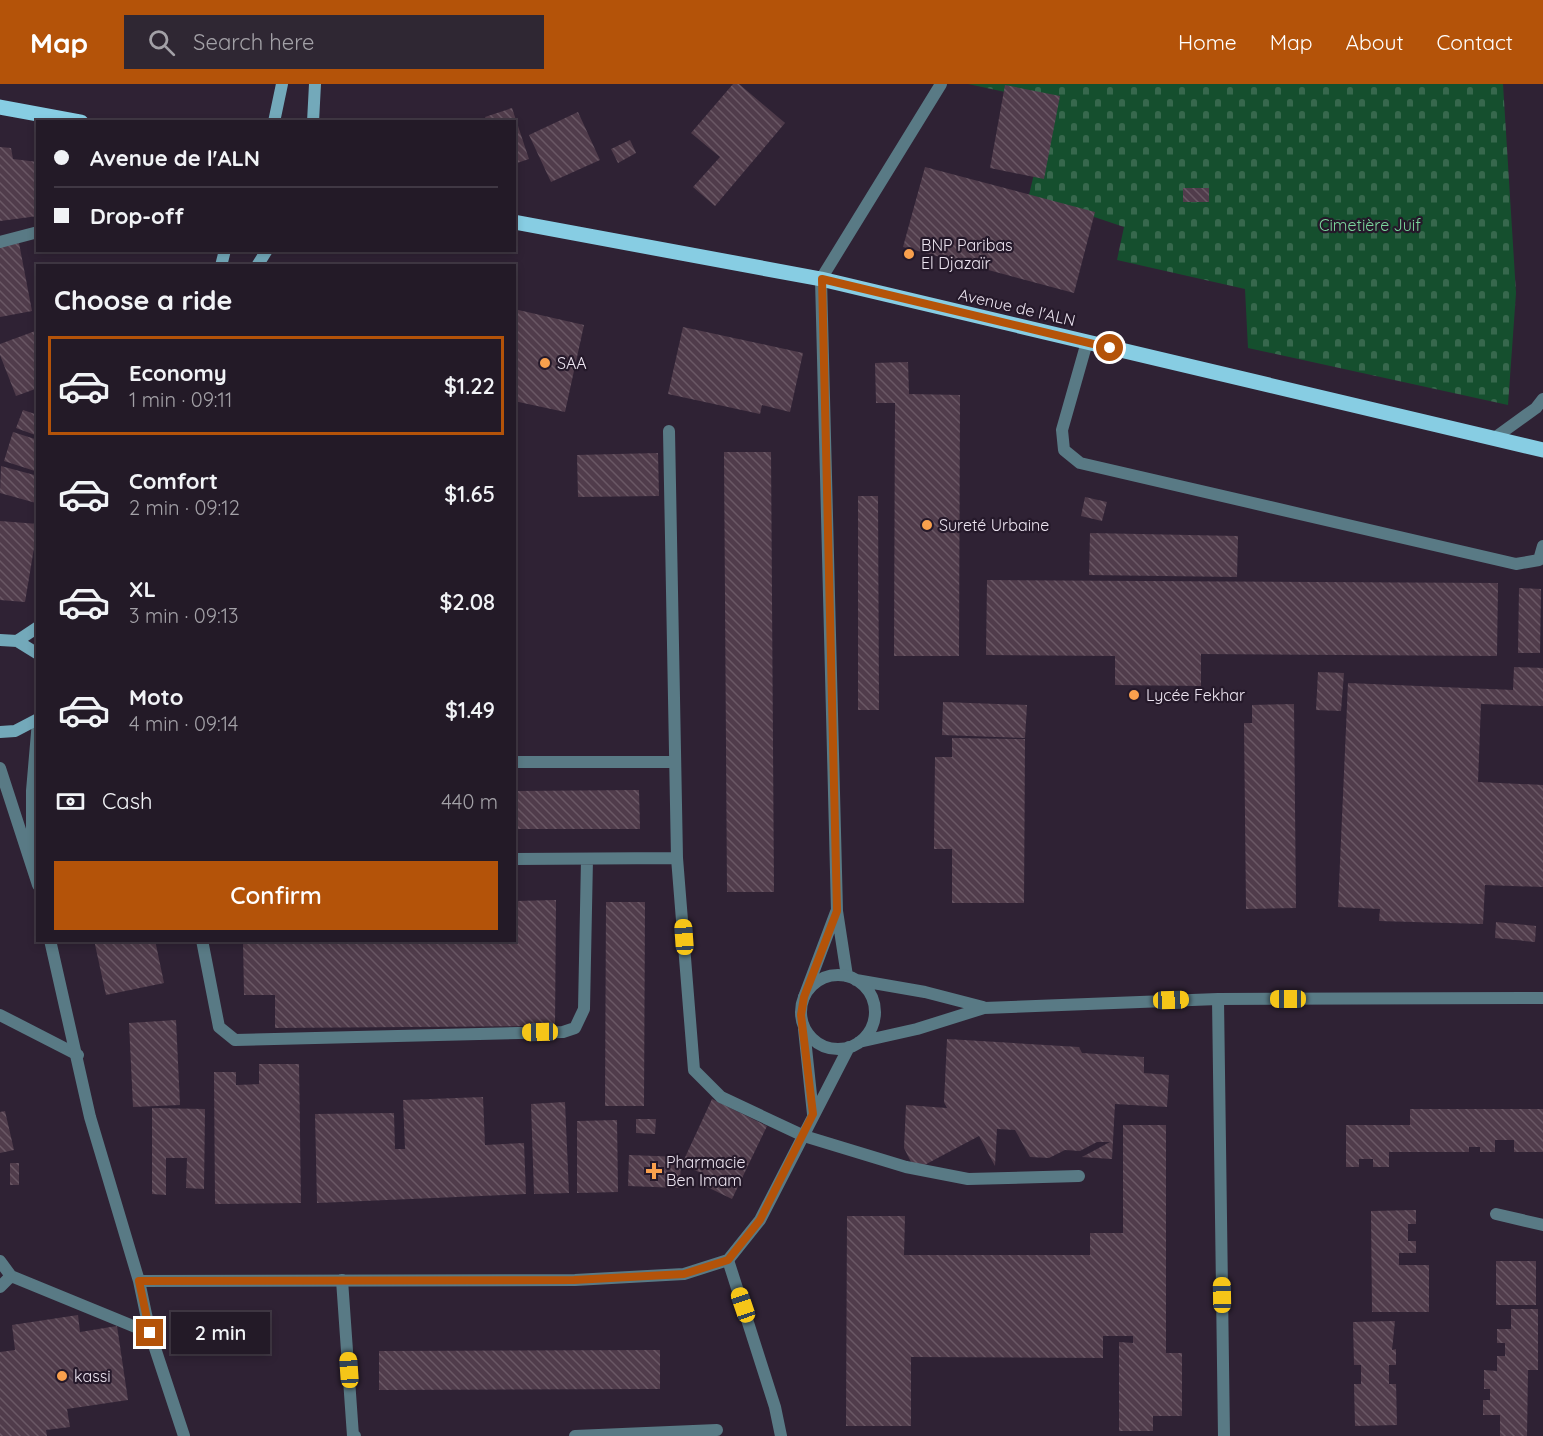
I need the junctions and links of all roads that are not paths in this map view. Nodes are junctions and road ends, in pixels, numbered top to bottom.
1 (282, 84) edge
2 (315, 84) edge
3 (941, 84) edge
4 (0, 107) edge
5 (66, 120) edge
6 (274, 120) edge
7 (313, 120) edge
8 (516, 222) edge
9 (36, 233) edge
10 (0, 242) edge
11 (822, 279) junction
12 (1087, 342) junction
13 (1543, 399) edge
14 (669, 431) dead end
15 (1492, 439) junction
16 (1543, 450) edge
17 (1543, 546) edge
18 (36, 628) edge
19 (0, 640) edge
20 (17, 641) junction
21 (36, 653) edge
22 (36, 721) edge
23 (0, 732) edge
24 (36, 744) edge
25 (516, 762) edge
26 (675, 762) junction
27 (0, 768) edge
28 (677, 858) junction
29 (516, 859) edge
30 (587, 859) junction
31 (32, 863) junction
32 (36, 878) edge
33 (837, 911) junction
34 (51, 942) edge
35 (202, 942) edge
36 (851, 978) junction
37 (804, 997) junction
38 (1543, 998) edge
39 (1218, 999) junction
40 (984, 1008) junction
41 (0, 1015) edge
42 (804, 1028) junction
43 (854, 1045) junction
44 (78, 1055) junction
45 (813, 1114) junction
46 (804, 1136) junction
47 (1079, 1176) dead end
48 (1496, 1214) dead end
49 (1543, 1225) edge
50 (728, 1260) junction
51 (0, 1261) edge
52 (11, 1276) junction
53 (342, 1280) junction
54 (139, 1281) junction
55 (0, 1287) edge
56 (150, 1333) junction
57 (717, 1430) dead end
58 (184, 1436) edge
59 (354, 1436) edge
60 (575, 1436) edge
61 (781, 1436) edge
62 (1224, 1436) edge

1 - 6 main road
2 - 7 main road
3 - 11 street
4 - 5 main road
8 - 11 main road, Avenue de l'ALN
9 - 10 street
11 - 12 main road, Avenue de l'ALN
11 - 33 street
12 - 15 main road, Avenue de l'ALN
12 - 17 street
13 - 15 street
14 - 26 street
15 - 16 main road, Avenue de l'ALN
18 - 20 main road
19 - 20 main road
20 - 21 main road
22 - 23 main road
24 - 31 street
25 - 26 street
26 - 28 street
27 - 31 street
28 - 30 street
28 - 46 street
29 - 30 street
30 - 35 street
31 - 32 street
33 - 36 street
33 - 37 street
34 - 44 street
36 - 37 street
36 - 40 street
36 - 43 street
37 - 42 street
38 - 39 street
39 - 40 street
39 - 62 street
40 - 43 street
41 - 44 street
42 - 43 street
42 - 45 street
43 - 45 street
44 - 54 street
45 - 46 street
46 - 47 street
46 - 50 street
48 - 49 street
50 - 53 street
50 - 61 street
51 - 52 street
52 - 55 street
52 - 56 street
53 - 54 street
53 - 59 street
54 - 56 street
56 - 58 street
57 - 60 street

